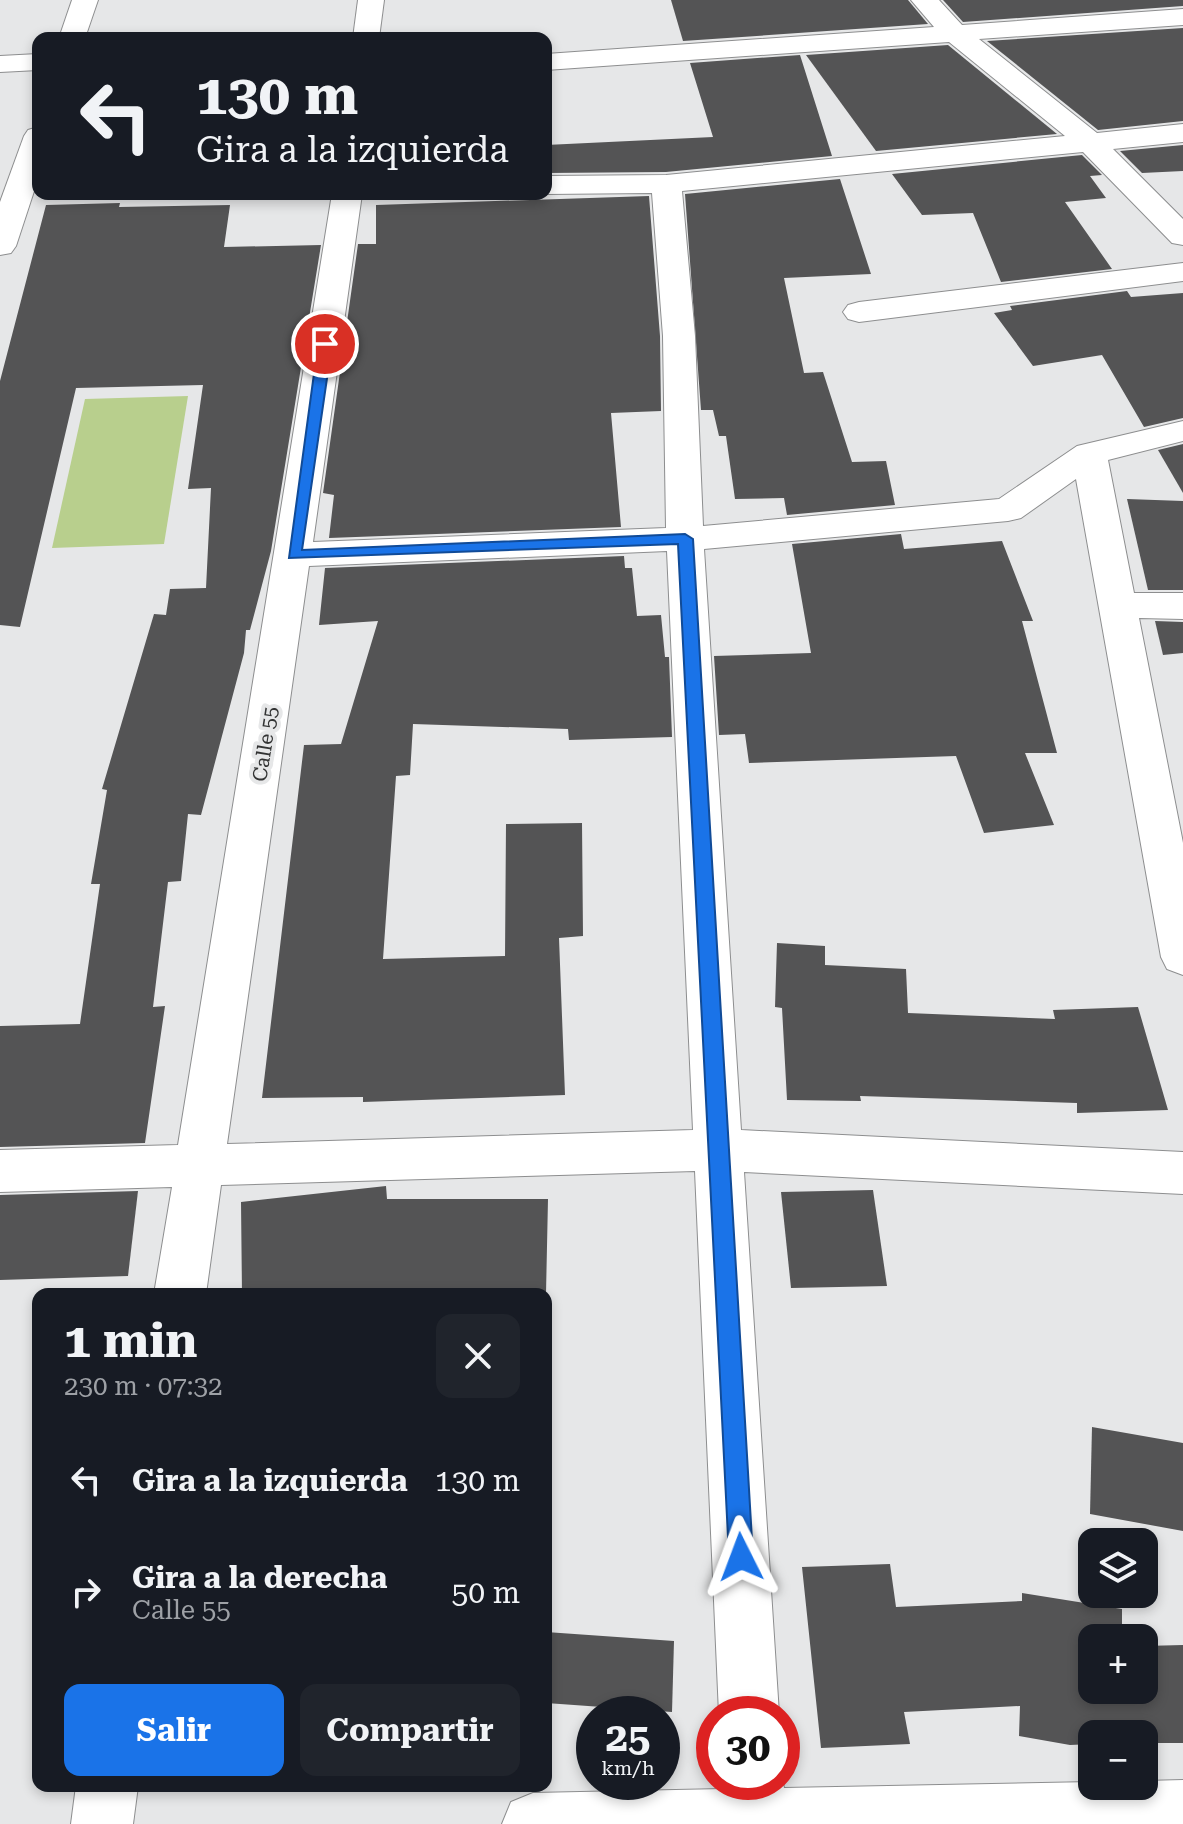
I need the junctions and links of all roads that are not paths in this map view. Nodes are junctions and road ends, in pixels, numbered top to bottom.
1 (85, 0) edge
2 (371, 0) edge
3 (924, 0) edge
4 (1183, 17) edge
5 (74, 32) edge
6 (367, 32) edge
7 (957, 35) junction
8 (32, 62) edge
9 (552, 62) edge
10 (0, 64) edge
11 (1183, 133) edge
12 (1089, 141) junction
13 (32, 152) edge
14 (20, 183) edge
15 (666, 184) junction
16 (552, 185) edge
17 (346, 200) edge
18 (1183, 236) edge
19 (0, 246) edge
20 (1183, 272) edge
21 (859, 312) dead end
22 (1183, 431) edge
23 (1089, 454) junction
24 (685, 539) junction
25 (294, 555) junction
26 (1118, 605) junction
27 (1183, 606) edge
28 (1183, 953) edge
29 (719, 1150) junction
30 (199, 1166) junction
31 (0, 1171) edge
32 (1183, 1173) edge
33 (181, 1288) edge
34 (748, 1696) edge
35 (106, 1792) edge
36 (754, 1808) edge
37 (1183, 1811) edge
38 (102, 1824) edge
39 (533, 1824) edge

1 - 5 street
2 - 6 street
3 - 7 street
4 - 7 street
7 - 9 street
7 - 12 street
8 - 10 street
11 - 12 street
12 - 15 street
12 - 18 street
13 - 14 street
14 - 19 street
15 - 16 street
15 - 24 street
17 - 25 street, Calle 55
20 - 21 street
22 - 23 street
23 - 24 street
23 - 26 street
24 - 25 street
24 - 29 street
25 - 30 street, Calle 55
26 - 27 street
26 - 28 street
29 - 30 street
29 - 32 street
29 - 34 street
30 - 31 street
30 - 33 street, Calle 55
35 - 38 street
36 - 37 street
36 - 39 street

